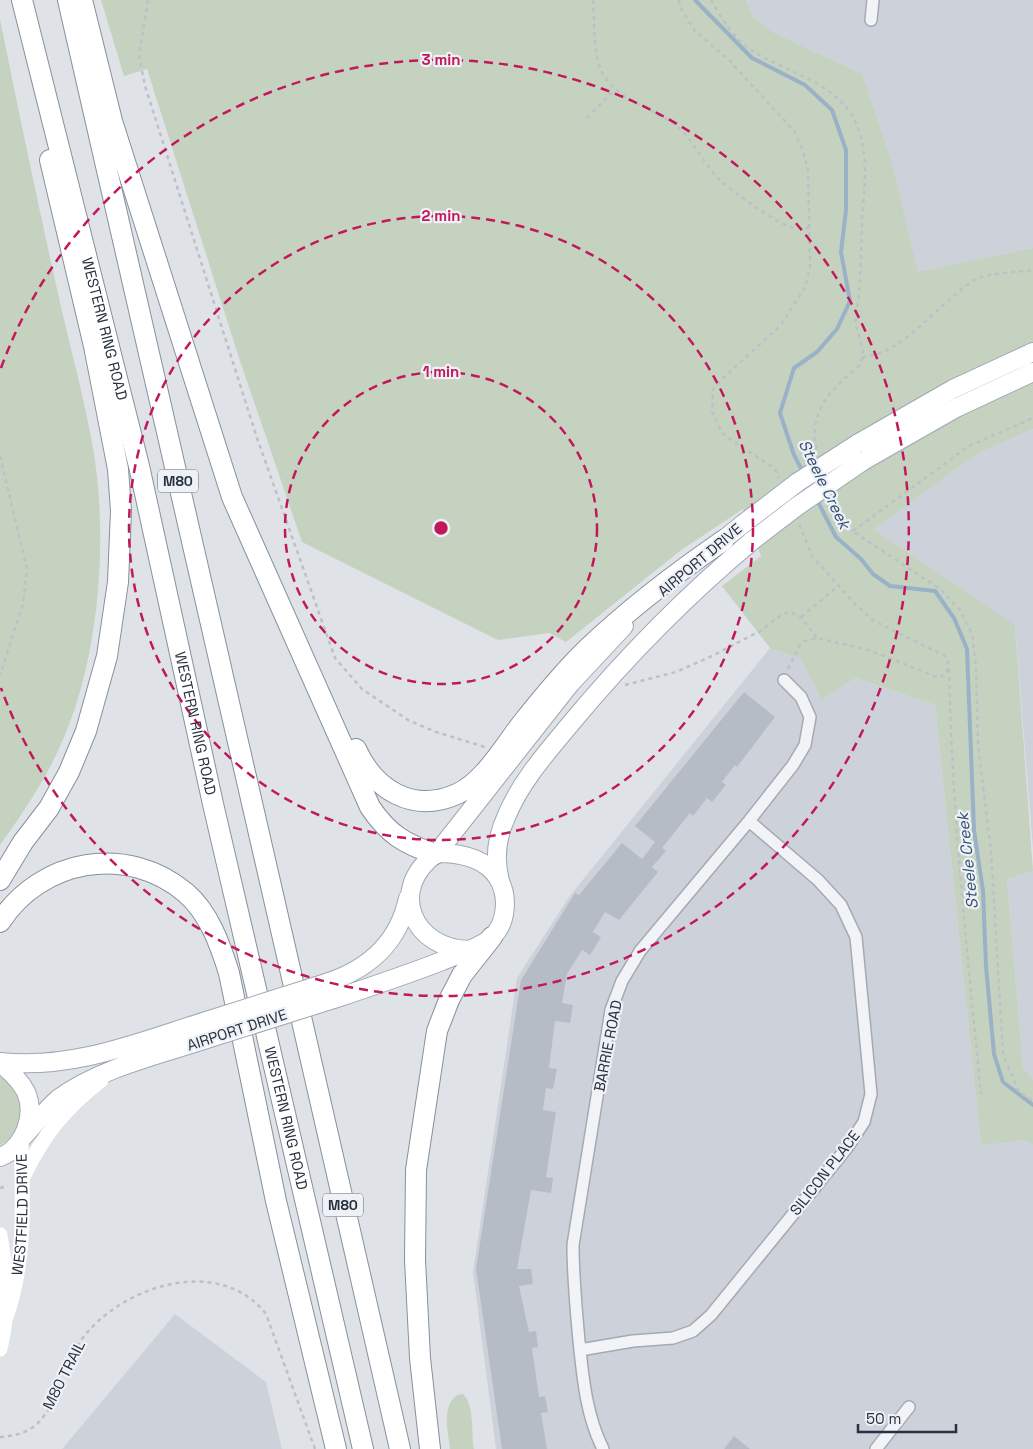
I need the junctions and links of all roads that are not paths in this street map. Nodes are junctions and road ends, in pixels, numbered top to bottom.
1 (22, 0) edge
2 (68, 0) edge
3 (82, 0) edge
4 (873, 0) edge
5 (871, 20) dead end
6 (1033, 352) edge
7 (1033, 372) edge
8 (724, 540) junction
9 (290, 626) junction
10 (784, 680) road end
11 (749, 821) junction
12 (436, 854) junction
13 (0, 880) edge
14 (500, 881) junction
15 (408, 897) junction
16 (0, 922) edge
17 (492, 937) junction
18 (470, 950) junction
19 (332, 990) junction
20 (208, 1029) junction
21 (0, 1062) edge
22 (110, 1073) junction
23 (22, 1140) junction
24 (0, 1157) edge
25 (23, 1178) junction
26 (0, 1234) edge
27 (6, 1317) junction
28 (0, 1349) edge
29 (580, 1350) junction
30 (909, 1407) dead end
31 (336, 1449) edge
32 (363, 1449) edge
33 (400, 1449) edge
34 (430, 1449) edge
35 (603, 1449) edge
36 (876, 1449) edge

1 - 13 highway
1 - 32 highway, WESTERN RING ROAD / M80
2 - 33 highway, M80
3 - 9 highway
4 - 5 street
6 - 8 main road, AIRPORT DRIVE, bridge
7 - 14 main road, AIRPORT DRIVE, bridge
8 - 9 highway
8 - 12 main road, AIRPORT DRIVE
9 - 12 highway
10 - 11 street, BARRIE ROAD
11 - 29 street, BARRIE ROAD
11 - 29 street, SILICON PLACE
12 - 14 main road
12 - 15 main road
14 - 17 main road
15 - 18 main road
15 - 19 main road, AIRPORT DRIVE
16 - 31 highway
17 - 18 main road
17 - 34 highway
18 - 19 main road, AIRPORT DRIVE
19 - 20 main road, AIRPORT DRIVE, bridge
20 - 21 main road, AIRPORT DRIVE
20 - 22 main road, AIRPORT DRIVE
21 - 23 main road
22 - 23 main road, AIRPORT DRIVE
22 - 25 main road
23 - 24 main road, AIRPORT DRIVE
23 - 25 main road, WESTFIELD DRIVE
25 - 27 main road, WESTFIELD DRIVE
26 - 27 main road, WESTFIELD DRIVE
27 - 28 main road, WESTFIELD DRIVE
29 - 35 street, BARRIE ROAD
30 - 36 street

